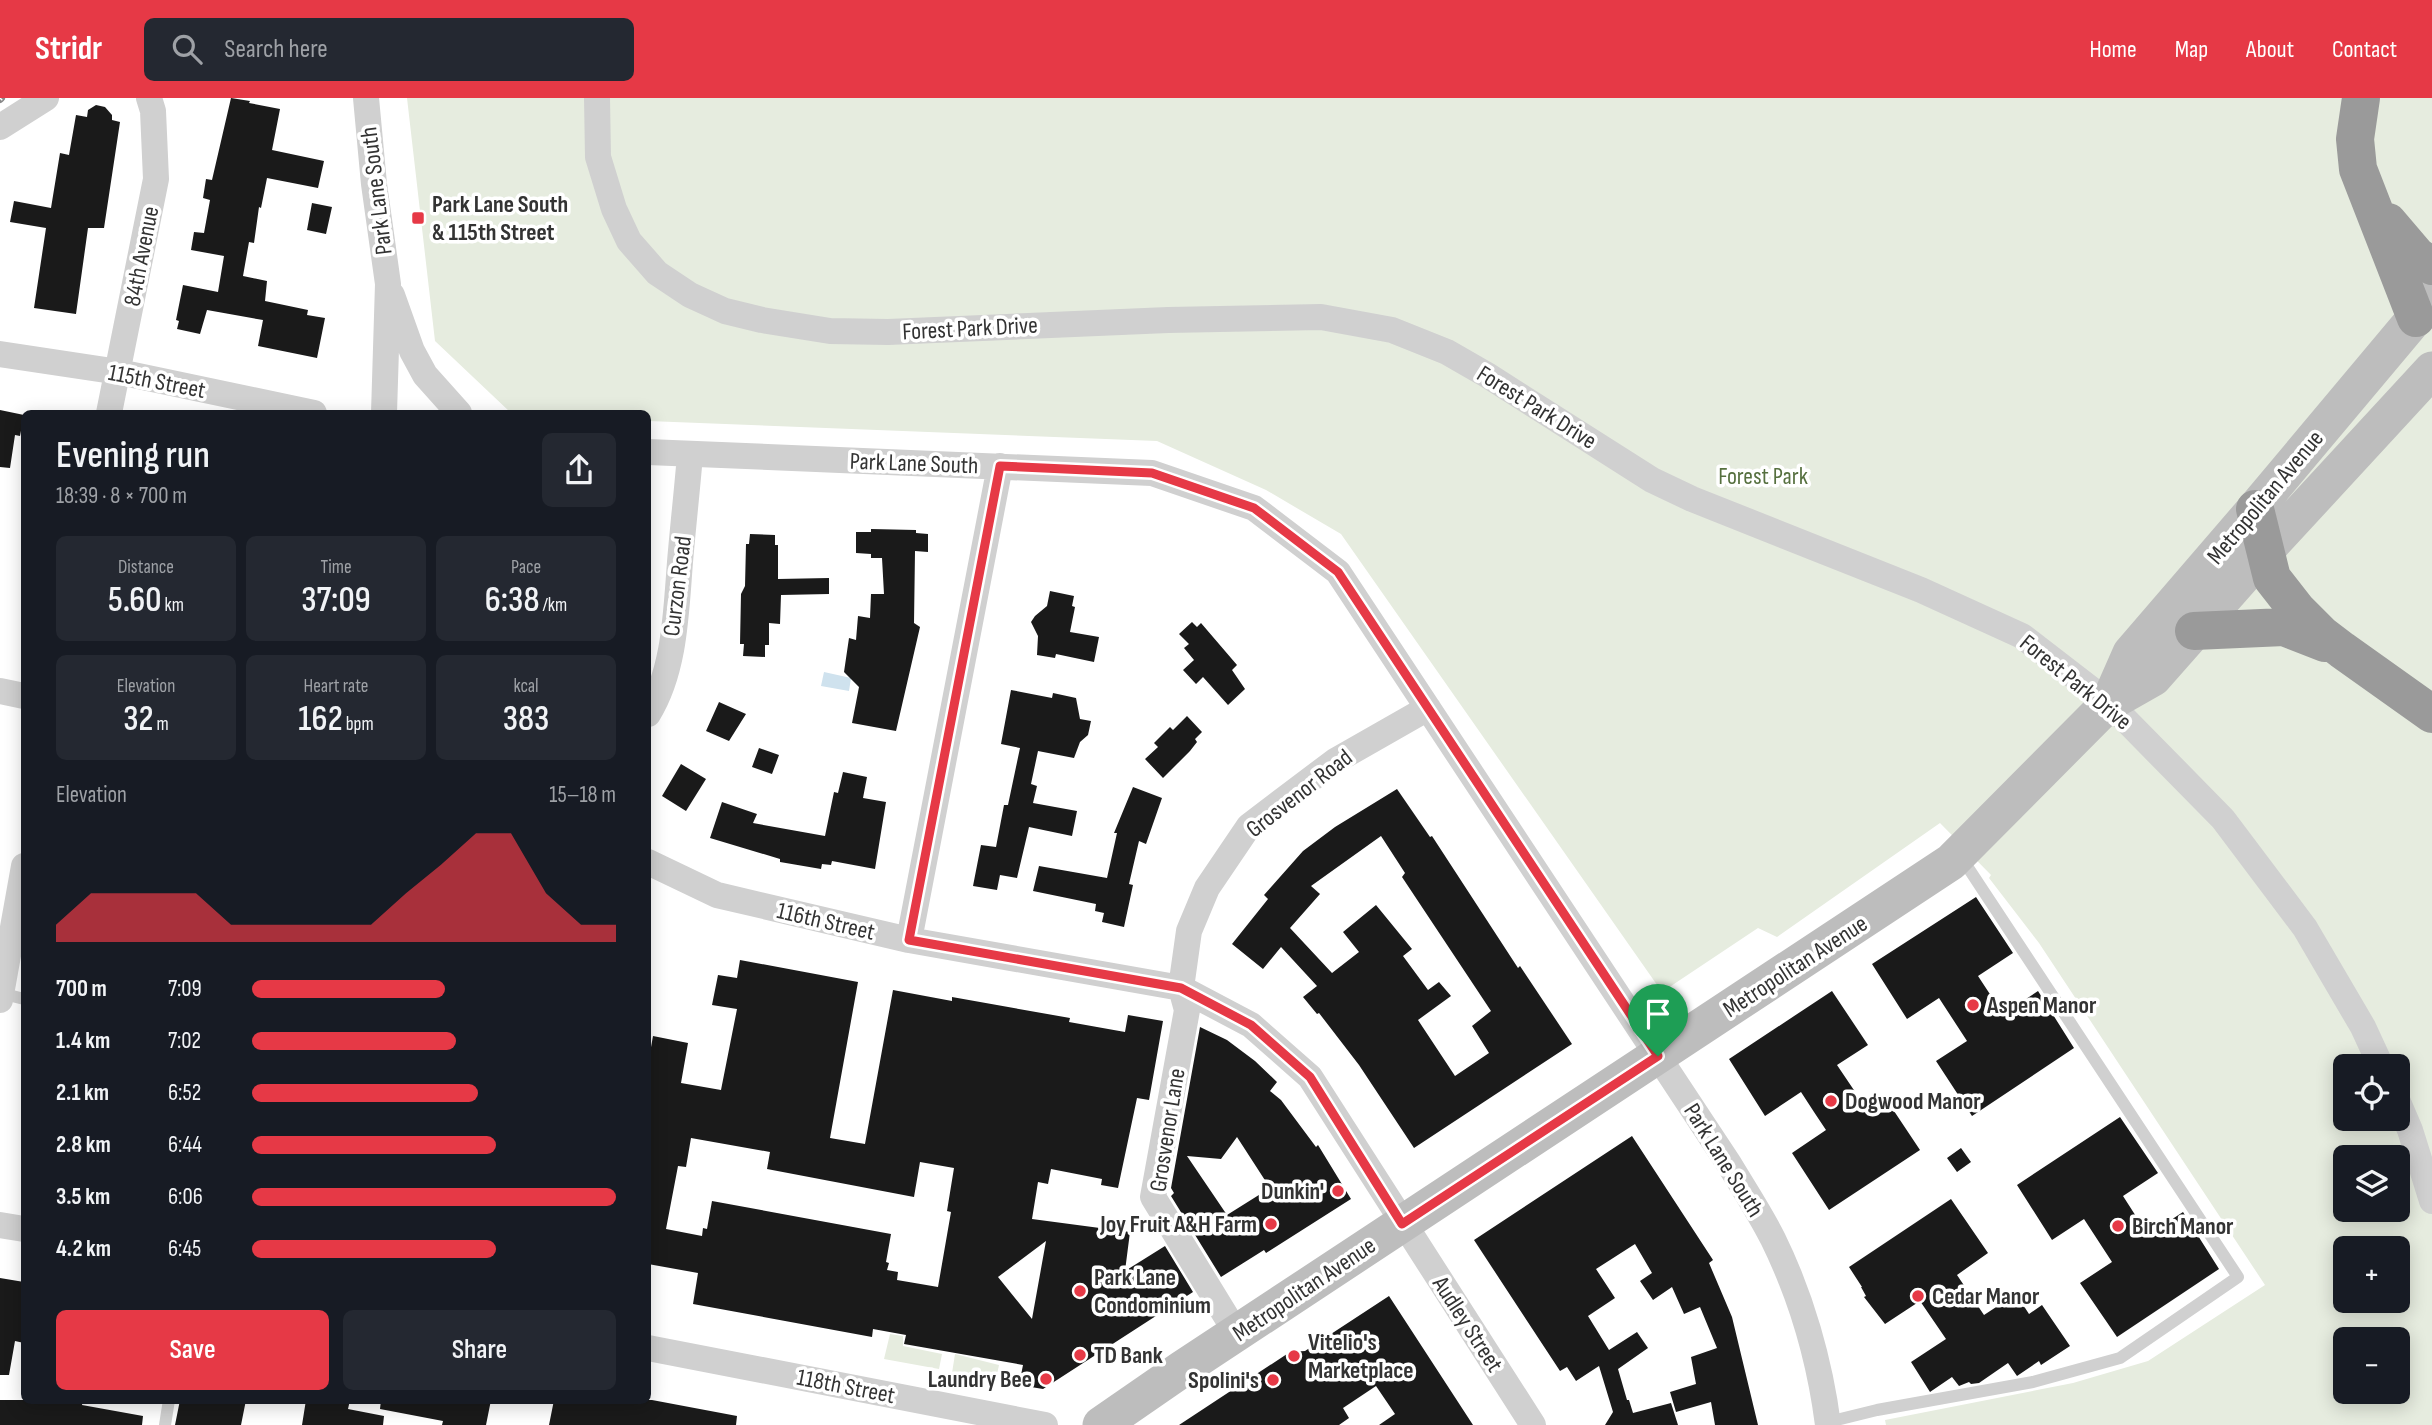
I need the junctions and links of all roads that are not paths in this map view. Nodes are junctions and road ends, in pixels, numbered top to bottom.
1 (46, 98) edge
2 (149, 98) edge
3 (366, 98) edge
4 (597, 98) edge
5 (2361, 98) edge
6 (0, 127) edge
7 (2369, 199) junction
8 (2432, 267) edge
9 (388, 284) junction
10 (2424, 308) edge
11 (0, 354) edge
12 (2432, 370) edge
13 (119, 372) junction
14 (110, 410) edge
15 (300, 410) edge
16 (384, 410) edge
17 (456, 410) edge
18 (651, 452) edge
19 (691, 455) junction
20 (1000, 466) junction
21 (2255, 509) junction
22 (2266, 550) junction
23 (2194, 631) junction
24 (2342, 650) junction
25 (0, 691) edge
26 (21, 695) edge
27 (2109, 703) junction
28 (1428, 708) junction
29 (651, 709) edge
30 (2432, 714) edge
31 (1959, 854) junction
32 (651, 863) edge
33 (20, 915) edge
34 (909, 940) junction
35 (4, 958) edge
36 (1181, 988) junction
37 (9, 997) edge
38 (2375, 1054) edge
39 (1658, 1056) junction
40 (2410, 1130) edge
41 (2432, 1201) edge
42 (0, 1224) edge
43 (1402, 1224) junction
44 (21, 1228) edge
45 (1237, 1334) junction
46 (651, 1349) edge
47 (168, 1404) edge
48 (1828, 1423) edge
49 (165, 1425) edge
50 (1045, 1425) edge
51 (1101, 1425) edge
52 (1533, 1425) edge

1 - 6 street
2 - 13 street, 84th Avenue
3 - 9 street, Park Lane South
4 - 27 street, Forest Park Drive
5 - 7 highway
7 - 8 highway
7 - 10 highway
9 - 16 street, Park Lane South
9 - 17 street, Park Lane South
10 - 21 main road, Metropolitan Avenue
11 - 13 street, 115th Street
12 - 22 main road, Metropolitan Avenue
13 - 14 street, 84th Avenue
13 - 15 street, 115th Street
18 - 19 street, Park Lane South
19 - 20 street, Park Lane South
19 - 29 street, Curzon Road
20 - 28 street, Park Lane South
20 - 34 street
21 - 22 highway
21 - 27 main road, Metropolitan Avenue
22 - 23 main road, Metropolitan Avenue
22 - 24 highway
23 - 24 highway
23 - 27 main road, Metropolitan Avenue
24 - 30 highway
25 - 26 street
27 - 31 main road, Metropolitan Avenue
27 - 38 street, Forest Park Drive
28 - 36 street, Grosvenor Road
28 - 39 street, Park Lane South
31 - 39 main road, Metropolitan Avenue
31 - 48 lane
32 - 34 street, 116th Street
33 - 35 street
34 - 36 street, 116th Street
35 - 37 street
36 - 43 street, 116th Street
36 - 45 street, Grosvenor Lane
39 - 43 main road, Metropolitan Avenue
39 - 48 street, Park Lane South
40 - 41 street
42 - 44 street
43 - 45 main road, Metropolitan Avenue
43 - 52 street, Audley Street
45 - 51 main road, Metropolitan Avenue
46 - 50 street, 118th Street
47 - 49 lane

